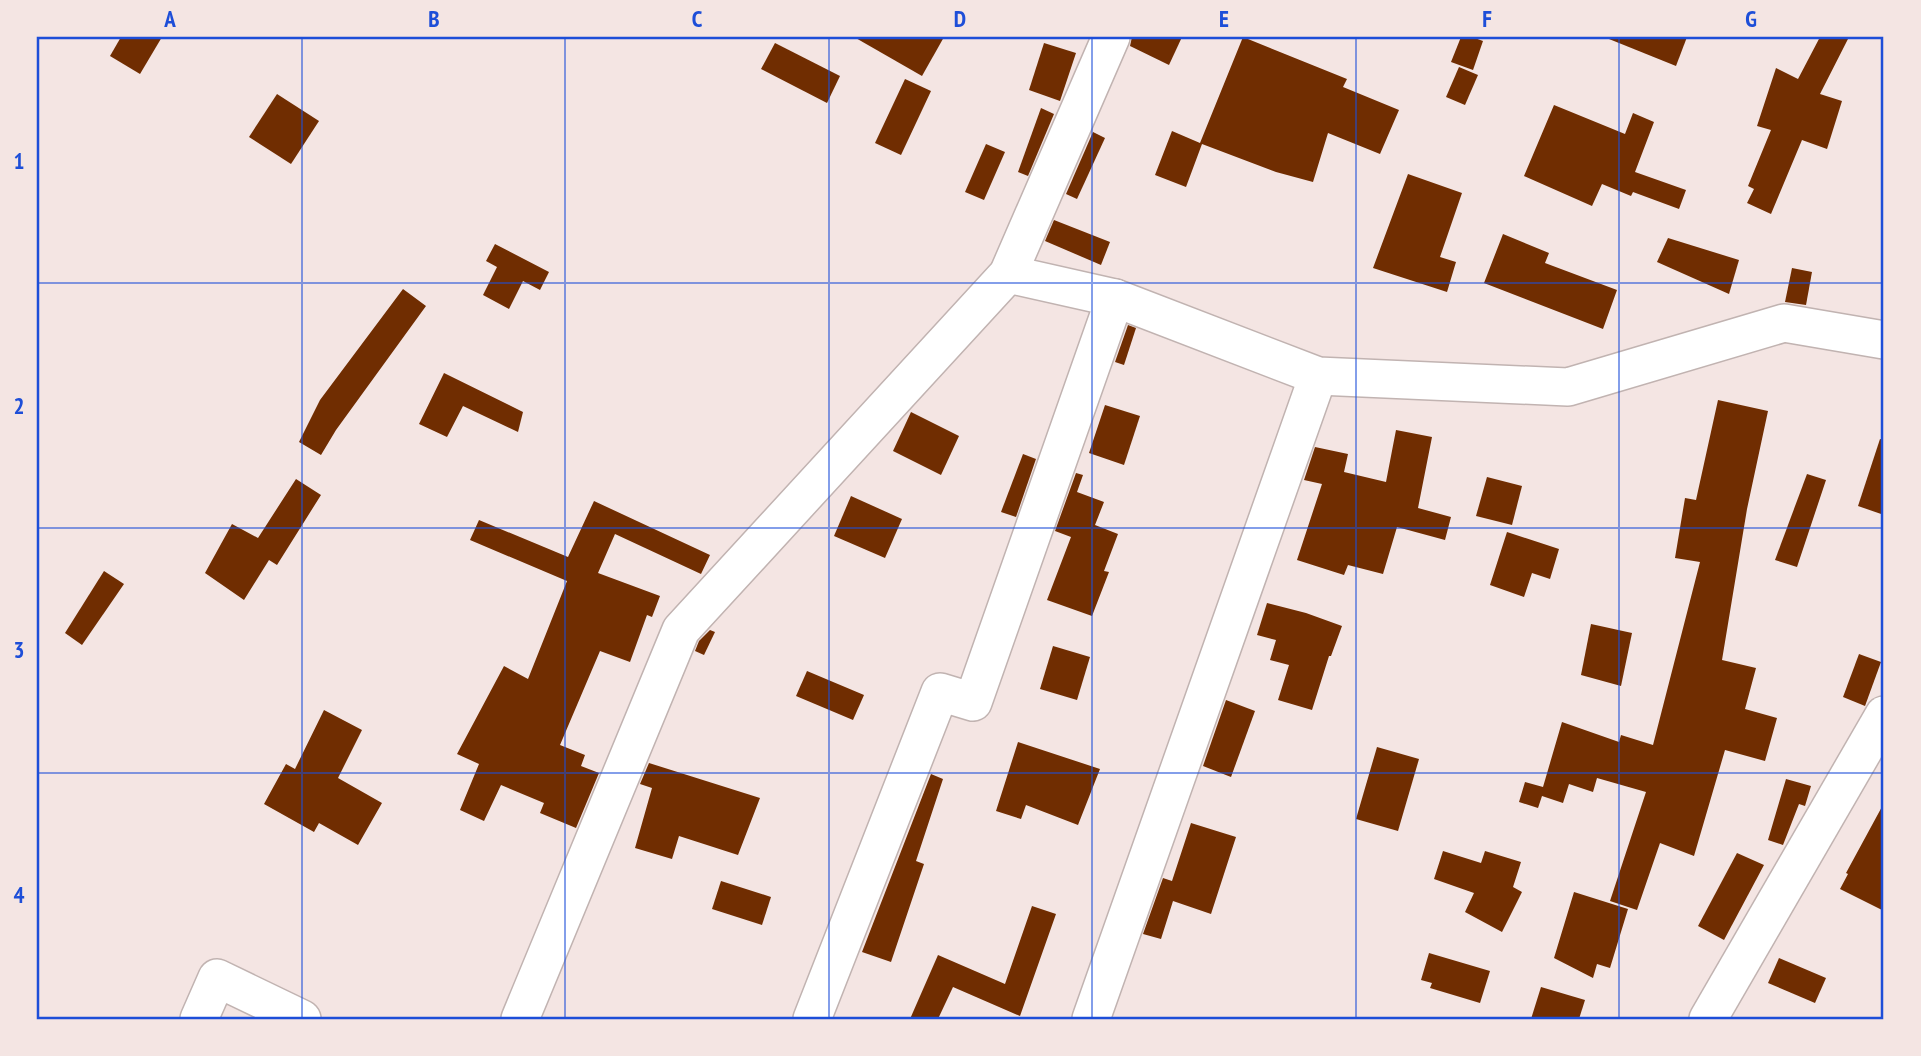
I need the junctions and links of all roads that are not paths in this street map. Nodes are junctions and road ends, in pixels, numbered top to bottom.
1 (1111, 37) edge
2 (1008, 274) junction
3 (1115, 298) junction
4 (1884, 340) edge
5 (1318, 376) junction
6 (1884, 715) edge
7 (199, 1019) edge
8 (302, 1019) edge
9 (520, 1019) edge
10 (812, 1019) edge
11 (1091, 1019) edge
12 (1708, 1019) edge

1 - 2 street
2 - 3 street
2 - 9 street
3 - 5 street
3 - 10 street
4 - 5 street
5 - 11 street
6 - 12 street
7 - 8 street

